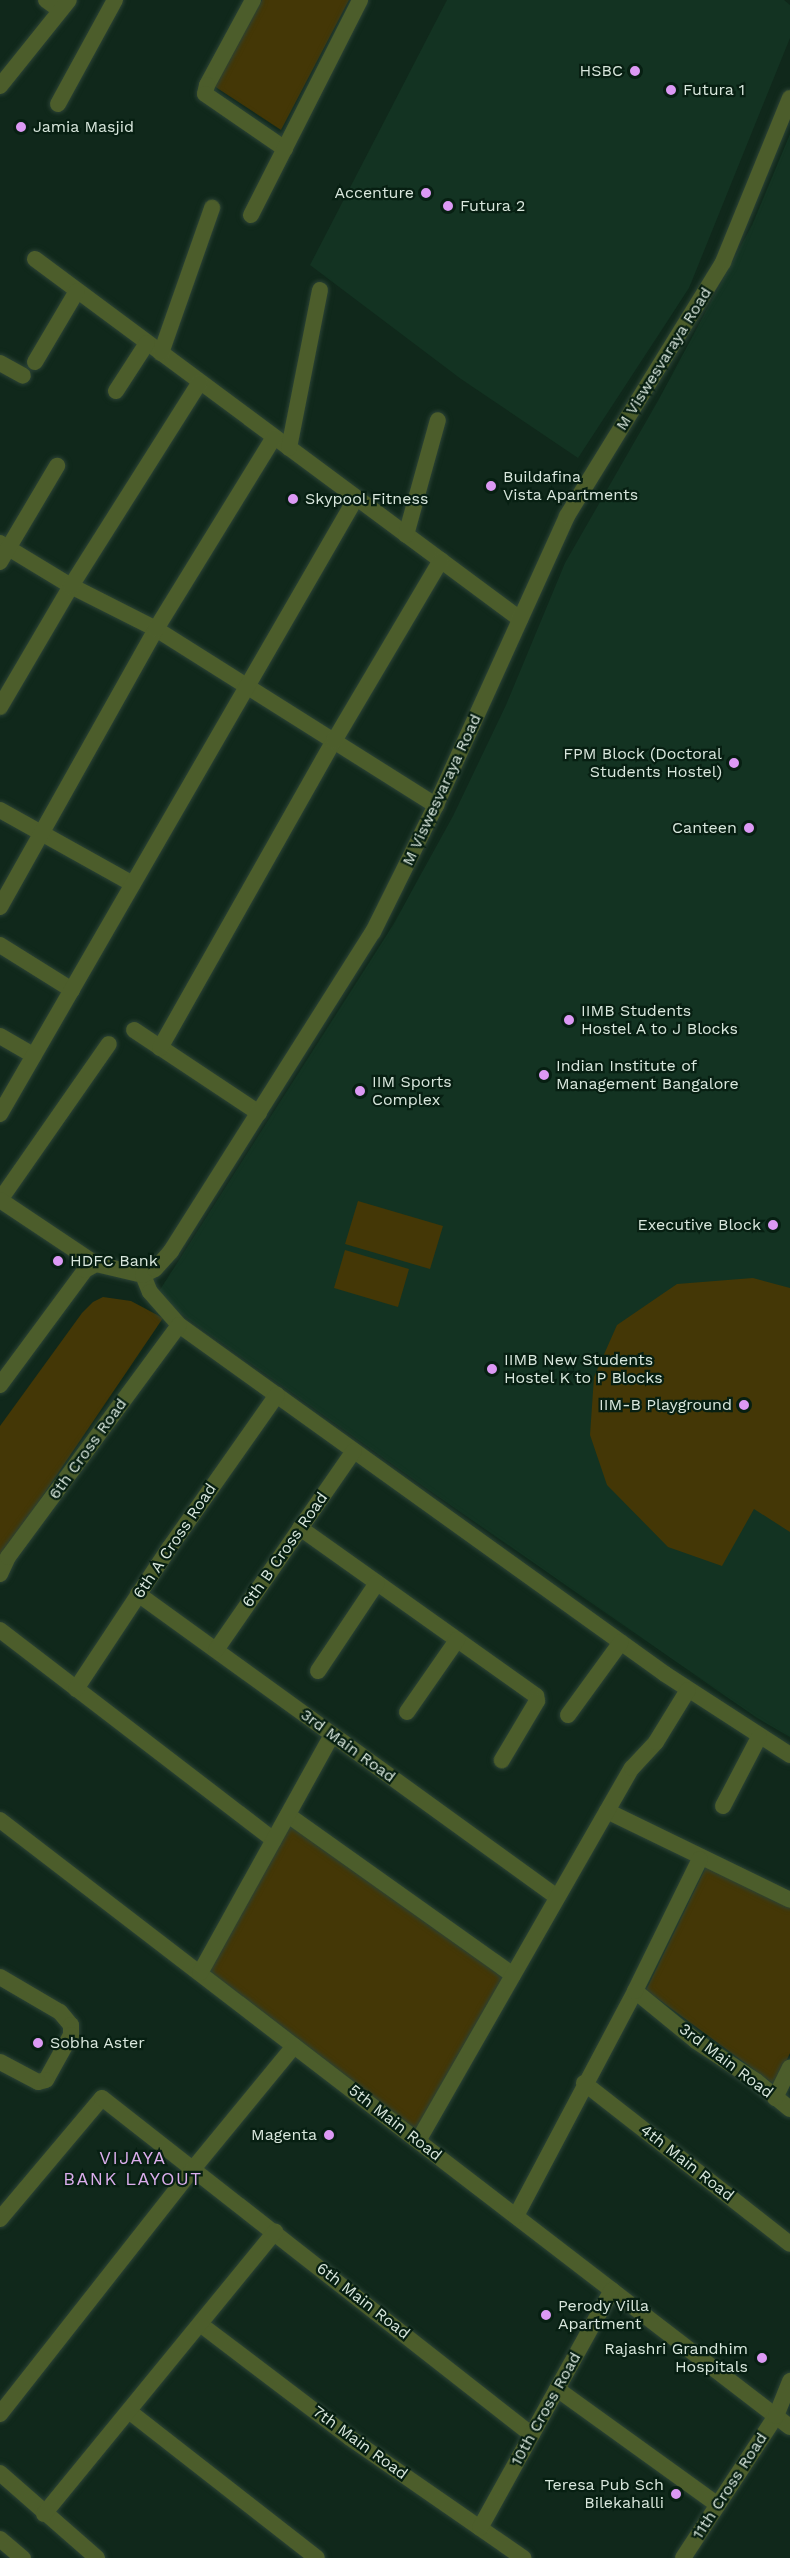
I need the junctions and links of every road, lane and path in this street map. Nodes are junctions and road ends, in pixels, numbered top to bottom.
1 (115, 0) edge
2 (253, 0) edge
3 (360, 0) edge
4 (58, 3) edge
5 (0, 86) edge
6 (790, 98) edge
7 (58, 104) dead end
8 (285, 149) junction
9 (212, 208) dead end
10 (251, 215) dead end
11 (35, 259) dead end
12 (320, 290) dead end
13 (77, 291) junction
14 (147, 343) junction
15 (161, 353) junction
16 (35, 362) dead end
17 (0, 363) edge
18 (23, 376) dead end
19 (201, 382) junction
20 (116, 391) dead end
21 (438, 420) dead end
22 (274, 437) junction
23 (290, 448) junction
24 (57, 466) dead end
25 (356, 498) junction
26 (406, 535) junction
27 (3, 551) edge
28 (441, 560) junction
29 (71, 586) junction
30 (520, 619) junction
31 (156, 630) junction
32 (247, 686) junction
33 (0, 707) edge
34 (334, 741) junction
35 (436, 805) junction
36 (0, 810) edge
37 (42, 832) junction
38 (133, 884) junction
39 (0, 907) edge
40 (0, 945) edge
41 (72, 990) junction
42 (134, 1030) dead end
43 (0, 1036) edge
44 (109, 1044) dead end
45 (160, 1048) junction
46 (34, 1056) junction
47 (1, 1109) edge
48 (259, 1113) junction
49 (0, 1200) edge
50 (96, 1264) junction
51 (143, 1275) junction
52 (179, 1325) junction
53 (0, 1385) edge
54 (277, 1395) junction
55 (354, 1451) junction
56 (300, 1528) junction
57 (0, 1574) edge
58 (377, 1583) junction
59 (138, 1594) junction
60 (0, 1630) edge
61 (457, 1640) junction
62 (621, 1642) junction
63 (216, 1650) junction
64 (318, 1671) dead end
65 (76, 1689) junction
66 (688, 1689) junction
67 (407, 1712) dead end
68 (568, 1715) dead end
69 (332, 1735) junction
70 (759, 1737) junction
71 (790, 1755) edge
72 (502, 1760) dead end
73 (723, 1806) dead end
74 (607, 1811) junction
75 (288, 1815) junction
76 (0, 1820) edge
77 (274, 1840) junction
78 (700, 1859) junction
79 (557, 1897) junction
80 (790, 1900) edge
81 (200, 1974) junction
82 (513, 1975) junction
83 (0, 1977) edge
84 (635, 1991) junction
85 (294, 2046) junction
86 (0, 2062) edge
87 (790, 2067) edge
88 (585, 2083) junction
89 (775, 2098) junction
90 (790, 2109) edge
91 (418, 2141) junction
92 (193, 2169) junction
93 (516, 2216) junction
94 (0, 2219) edge
95 (275, 2232) junction
96 (790, 2244) edge
97 (612, 2290) junction
98 (200, 2324) junction
99 (790, 2381) edge
100 (557, 2389) junction
101 (130, 2412) junction
102 (0, 2414) edge
103 (776, 2416) junction
104 (790, 2427) edge
105 (532, 2435) junction
106 (0, 2473) edge
107 (718, 2505) junction
108 (44, 2514) junction
109 (480, 2528) junction
110 (0, 2539) edge
111 (23, 2558) edge
112 (96, 2558) edge
113 (317, 2558) edge
114 (523, 2558) edge
115 (683, 2558) edge

1 - 7 street
2 - 8 street
3 - 8 street
4 - 5 street
6 - 30 street, M Viswesvaraya Road
8 - 10 street
9 - 15 street
11 - 13 street
12 - 23 street
13 - 14 street
13 - 16 street
14 - 15 street
14 - 20 street
15 - 19 street
17 - 18 street
19 - 22 street
19 - 29 street
21 - 26 street
22 - 23 street
22 - 31 street
23 - 25 street
24 - 27 street
25 - 26 street
25 - 32 street
26 - 28 street
27 - 29 street
28 - 30 street
28 - 34 street
29 - 31 street
29 - 33 street
30 - 35 street, M Viswesvaraya Road
31 - 32 street
31 - 37 street
32 - 34 street
32 - 38 street
34 - 35 street
34 - 45 street
35 - 48 street, M Viswesvaraya Road
36 - 37 street
37 - 38 street
37 - 39 street
38 - 41 street
40 - 41 street
41 - 46 street
42 - 45 street
43 - 46 street
44 - 49 street
45 - 48 street
46 - 47 street
48 - 51 street, M Viswesvaraya Road
49 - 50 street
50 - 51 street
50 - 53 street
51 - 52 street
52 - 54 street
52 - 57 street, 6th Cross Road
54 - 55 street
54 - 59 street, 6th A Cross Road
55 - 56 street, 6th B Cross Road
55 - 62 street
56 - 58 street
56 - 63 street, 6th B Cross Road
58 - 61 street
58 - 64 street
59 - 63 street, 3rd Main Road
59 - 65 street, 6th A Cross Road
60 - 65 street
61 - 67 street
61 - 72 street
62 - 66 street
62 - 68 street
63 - 69 street, 3rd Main Road
65 - 77 street
66 - 70 street
66 - 74 street
69 - 75 street
69 - 79 street, 3rd Main Road
70 - 71 street
70 - 73 street
74 - 78 street
74 - 79 street
75 - 77 street
75 - 82 street
76 - 81 street, 5th Main Road
77 - 81 street
78 - 80 street
78 - 84 street
79 - 82 street
81 - 85 street, 5th Main Road
82 - 91 street
83 - 86 street
84 - 88 street
84 - 89 street, 3rd Main Road
85 - 91 street, 5th Main Road
85 - 92 street
87 - 89 street
88 - 93 street
88 - 96 street, 4th Main Road
89 - 90 street, 3rd Main Road
91 - 93 street, 5th Main Road
92 - 94 street, 6th Main Road
92 - 95 street, 6th Main Road
92 - 102 street
93 - 97 street, 5th Main Road
95 - 98 street
95 - 105 street, 6th Main Road
97 - 100 street, 10th Cross Road
97 - 103 street, 5th Main Road
98 - 101 street
98 - 109 street, 7th Main Road
99 - 103 street, 11th Cross Road
100 - 105 street, 10th Cross Road
100 - 107 street
101 - 108 street
101 - 113 street
103 - 104 street, 5th Main Road
103 - 107 street, 11th Cross Road
105 - 109 street, 10th Cross Road
106 - 108 street
107 - 115 street, 11th Cross Road
108 - 112 street
109 - 114 street, 7th Main Road
110 - 111 street

